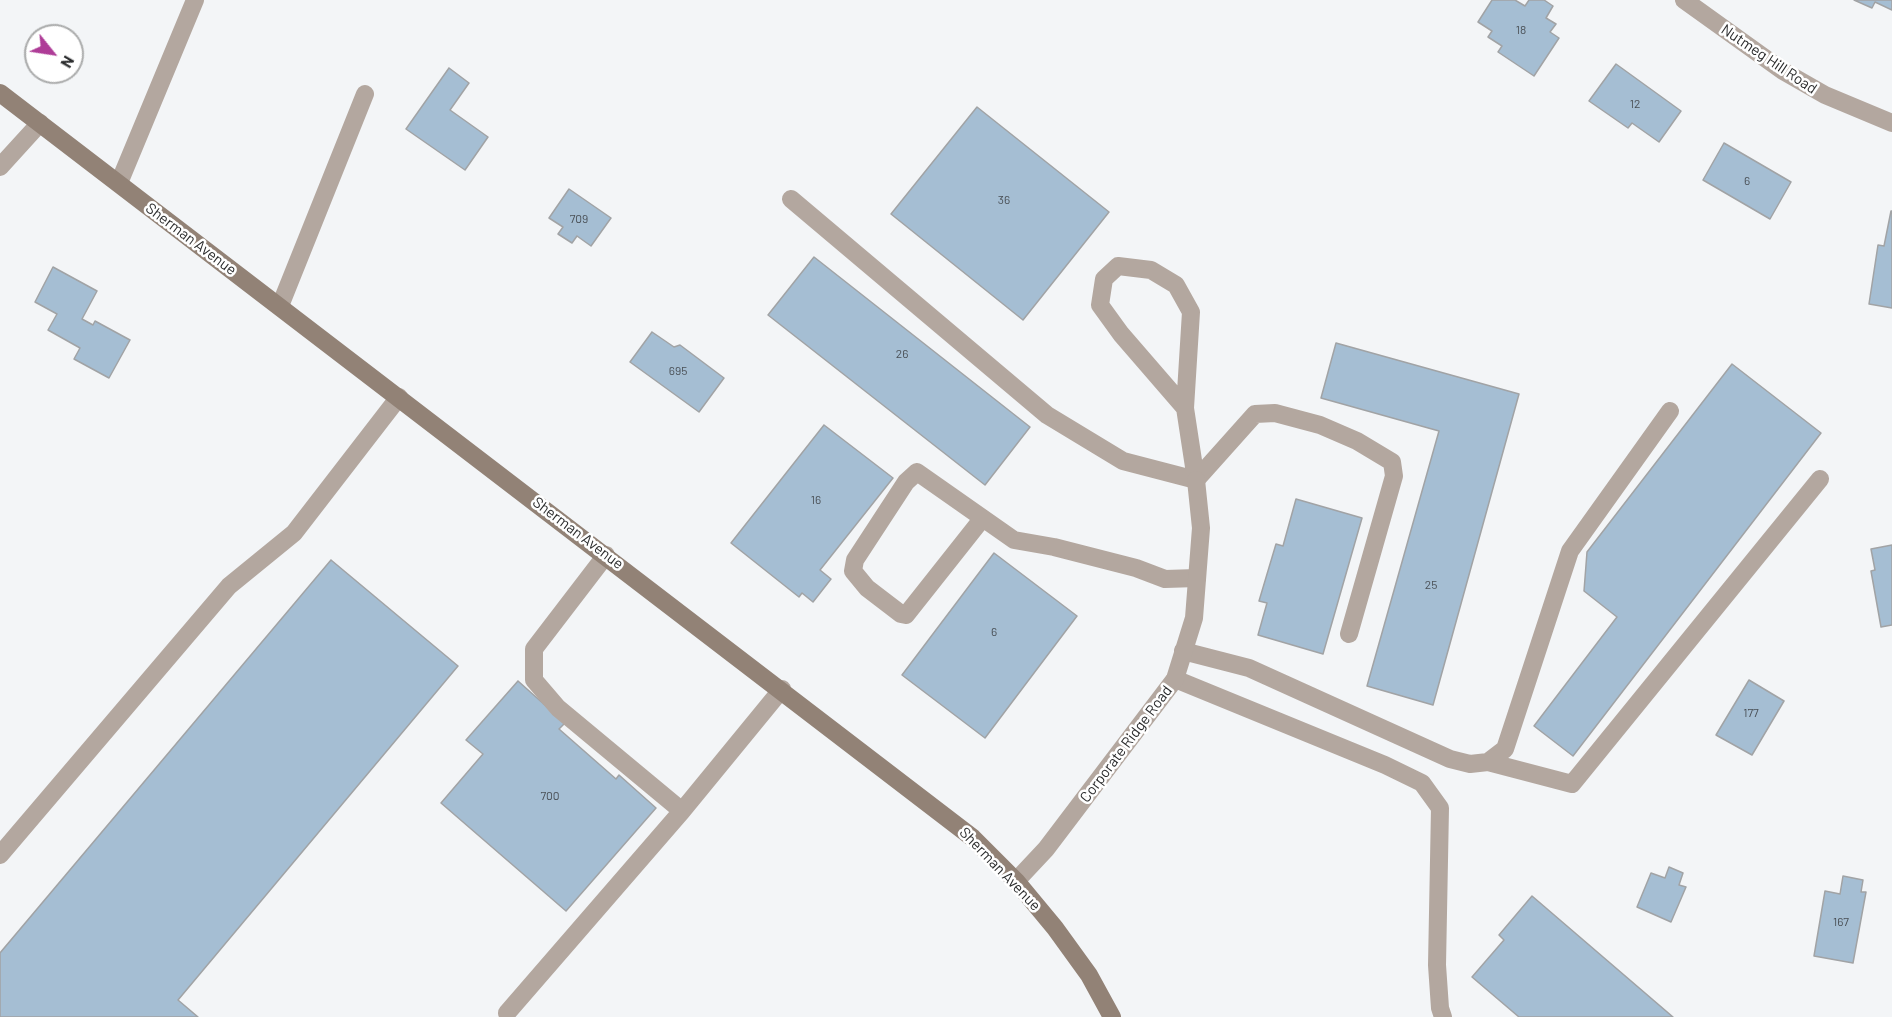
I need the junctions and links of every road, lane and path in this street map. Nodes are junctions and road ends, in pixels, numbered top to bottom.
1 (195, 0) edge
2 (1684, 0) edge
3 (0, 93) edge
4 (365, 94) dead end
5 (40, 123) junction
6 (1892, 123) edge
7 (0, 167) edge
8 (119, 183) junction
9 (791, 199) dead end
10 (280, 306) junction
11 (399, 397) junction
12 (1185, 408) junction
13 (1670, 411) dead end
14 (1820, 479) dead end
15 (1196, 480) junction
16 (982, 519) junction
17 (606, 555) junction
18 (1197, 578) junction
19 (1350, 634) dead end
20 (1183, 651) junction
21 (1175, 679) junction
22 (782, 688) junction
23 (1488, 762) junction
24 (682, 811) junction
25 (0, 855) edge
26 (1016, 881) junction
27 (507, 1012) dead end
28 (1112, 1017) edge
29 (1443, 1017) edge

1 - 8 street
2 - 6 street, Nutmeg Hill Road
3 - 5 main road, Sherman Avenue
4 - 10 street
5 - 7 street
5 - 8 main road, Sherman Avenue
8 - 10 main road, Sherman Avenue
9 - 15 street
10 - 11 main road, Sherman Avenue
11 - 17 main road, Sherman Avenue
11 - 25 street
12 - 12 street, Corporate Ridge Road
12 - 15 street, Corporate Ridge Road
13 - 23 street
14 - 23 street
15 - 18 street, Corporate Ridge Road
15 - 19 street
16 - 16 street
16 - 18 street
17 - 22 main road, Sherman Avenue
17 - 24 street
18 - 20 street, Corporate Ridge Road
20 - 21 street, Corporate Ridge Road
20 - 23 street
21 - 26 street, Corporate Ridge Road
21 - 29 street
22 - 24 street
22 - 26 main road, Sherman Avenue
24 - 27 street
26 - 28 main road, Sherman Avenue

